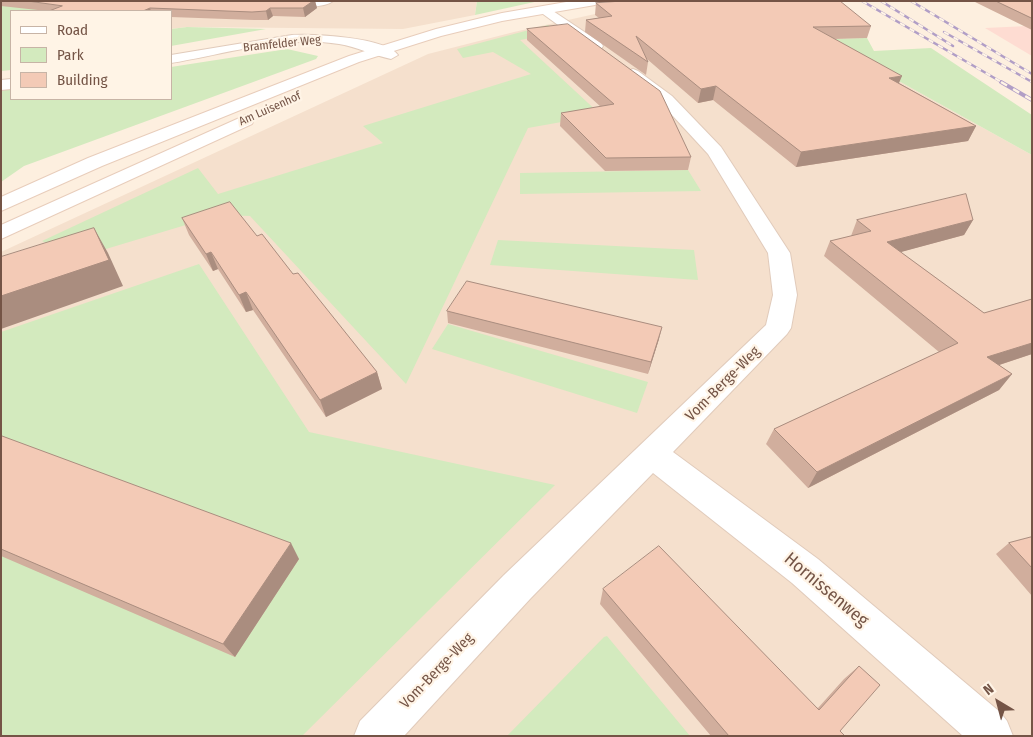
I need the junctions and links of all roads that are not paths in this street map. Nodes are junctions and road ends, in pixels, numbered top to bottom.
1 (263, 1) edge
2 (327, 1) edge
3 (595, 1) edge
4 (547, 10) junction
5 (385, 53) junction
6 (172, 59) edge
7 (1, 204) edge
8 (1, 232) edge
9 (652, 454) junction
10 (375, 736) edge
11 (992, 736) edge

1 - 2 street
3 - 4 street, Am Luisenhof
4 - 5 street, Am Luisenhof
4 - 9 street, Vom-Berge-Weg
5 - 6 street, Bramfelder Weg
5 - 7 street, Am Luisenhof
5 - 8 street, Am Luisenhof
9 - 10 street, Vom-Berge-Weg
9 - 11 street, Hornissenweg

